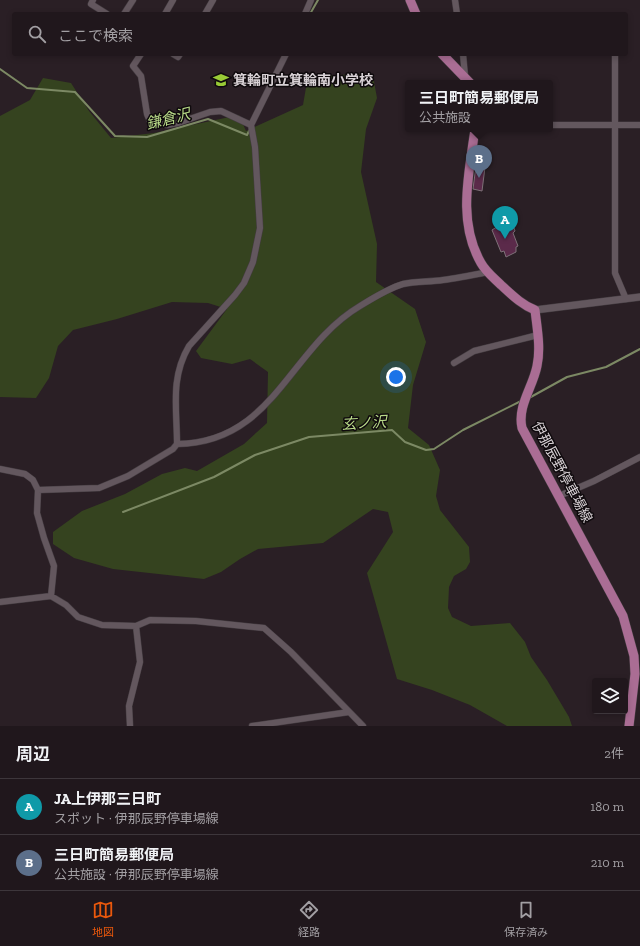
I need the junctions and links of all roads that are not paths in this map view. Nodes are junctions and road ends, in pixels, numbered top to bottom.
1 (93, 0) edge
2 (133, 0) edge
3 (174, 0) edge
4 (213, 0) edge
5 (311, 0) edge
6 (410, 0) edge
7 (455, 0) edge
8 (104, 12) edge
9 (125, 12) edge
10 (166, 12) edge
11 (206, 12) edge
12 (307, 12) edge
13 (415, 12) edge
14 (457, 12) edge
15 (140, 56) edge
16 (285, 56) edge
17 (444, 56) edge
18 (464, 56) edge
19 (615, 56) edge
20 (468, 79) edge
21 (615, 124) junction
22 (251, 125) junction
23 (553, 125) edge
24 (640, 125) edge
25 (474, 132) edge
26 (488, 272) junction
27 (640, 297) edge
28 (626, 299) junction
29 (535, 310) junction
30 (538, 335) junction
31 (454, 363) dead end
32 (177, 444) junction
33 (640, 457) edge
34 (0, 469) edge
35 (38, 490) junction
36 (559, 496) junction
37 (51, 596) junction
38 (0, 602) edge
39 (136, 626) junction
40 (349, 712) junction
41 (130, 726) edge
42 (252, 726) edge
43 (363, 726) edge
44 (630, 726) edge

1 - 8 street
2 - 9 street
3 - 10 street
4 - 11 street
5 - 12 street
6 - 13 main road
7 - 14 street
15 - 22 street
16 - 22 street
17 - 20 main road
18 - 20 street
19 - 21 street
21 - 23 street
21 - 24 street
21 - 28 street
22 - 32 street
25 - 26 main road
26 - 29 main road
26 - 32 street
27 - 28 street
28 - 29 street
29 - 30 main road, 伊那辰野停車場線
30 - 31 street
30 - 36 main road, 伊那辰野停車場線
32 - 35 street
33 - 36 street
34 - 35 street
35 - 37 street
36 - 44 main road, 伊那辰野停車場線
37 - 38 street
37 - 39 street
39 - 40 street
39 - 41 street
40 - 42 street
40 - 43 street

